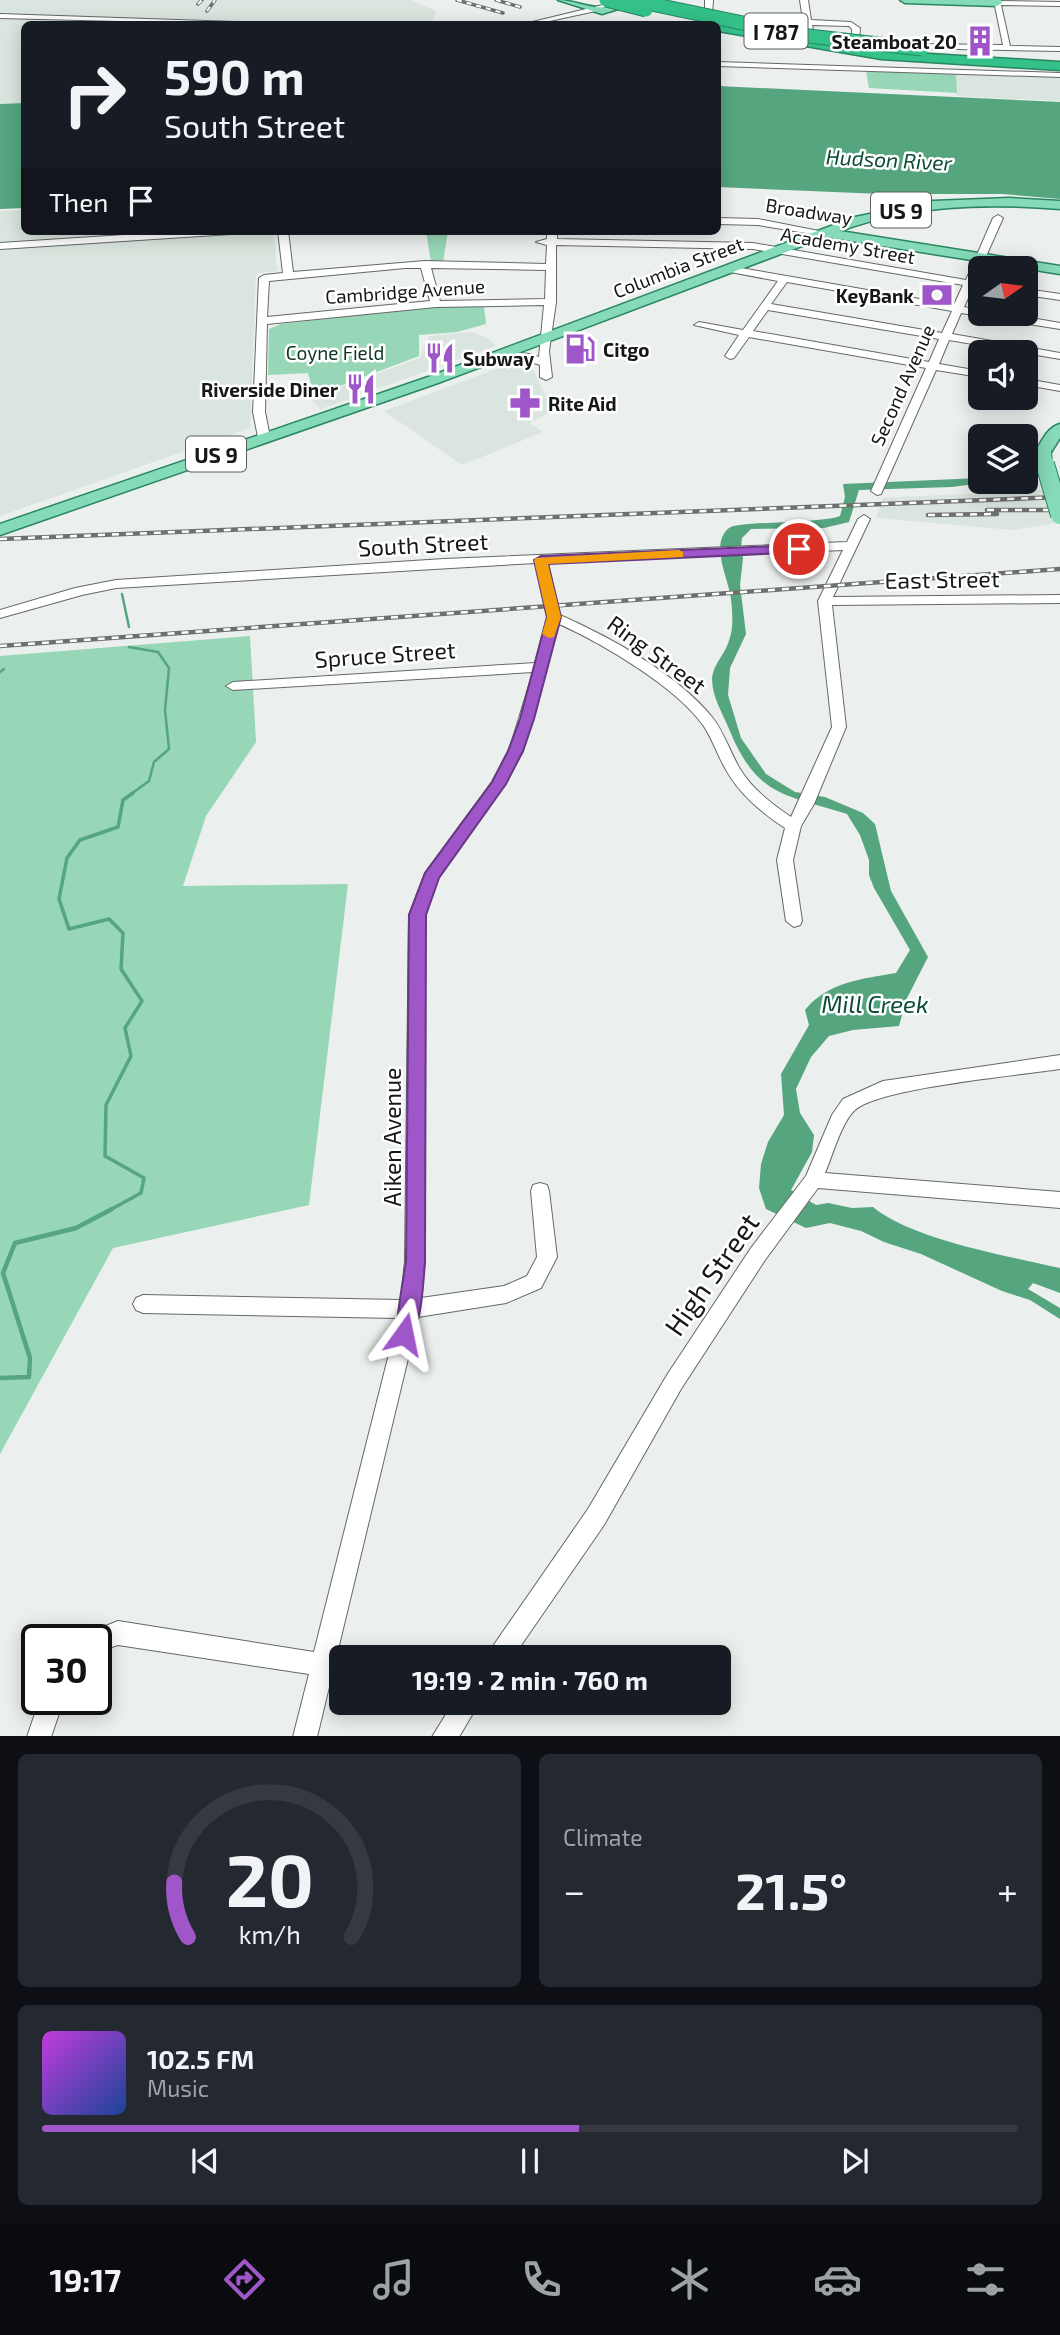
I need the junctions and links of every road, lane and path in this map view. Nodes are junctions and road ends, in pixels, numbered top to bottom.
1 (563, 0) edge
2 (631, 0) edge
3 (642, 0) edge
4 (709, 0) edge
5 (804, 0) edge
6 (905, 0) edge
7 (996, 1) edge
8 (1060, 5) edge
9 (601, 7) edge
10 (0, 16) edge
11 (707, 20) edge
12 (148, 21) edge
13 (541, 21) edge
14 (558, 21) edge
15 (806, 22) junction
16 (721, 28) edge
17 (778, 39) junction
18 (856, 41) junction
19 (1007, 48) junction
20 (1060, 52) edge
21 (721, 64) edge
22 (1060, 70) edge
23 (1060, 207) edge
24 (998, 218) dead end
25 (721, 221) edge
26 (824, 233) junction
27 (169, 235) edge
28 (283, 235) edge
29 (547, 237) edge
30 (0, 246) edge
31 (776, 251) junction
32 (974, 256) edge
33 (980, 256) edge
34 (425, 264) junction
35 (1038, 266) edge
36 (546, 267) junction
37 (729, 269) junction
38 (1060, 270) edge
39 (288, 274) junction
40 (783, 280) junction
41 (968, 283) joint
42 (1038, 294) edge
43 (1060, 297) edge
44 (545, 302) junction
45 (436, 304) junction
46 (765, 306) junction
47 (956, 309) junction
48 (968, 311) edge
49 (263, 321) junction
50 (1038, 322) edge
51 (698, 325) dead end
52 (1060, 326) edge
53 (747, 333) junction
54 (944, 336) junction
55 (545, 338) junction
56 (730, 356) dead end
57 (1060, 356) edge
58 (493, 357) junction
59 (545, 363) junction
60 (931, 365) junction
61 (968, 372) edge
62 (546, 377) dead end
63 (1038, 384) edge
64 (1060, 388) edge
65 (1060, 429) edge
66 (264, 437) junction
67 (879, 485) dead end
68 (1060, 515) edge
69 (864, 519) dead end
70 (0, 530) edge
71 (852, 546) junction
72 (541, 560) junction
73 (1060, 599) edge
74 (825, 601) junction
75 (0, 614) edge
76 (554, 617) junction
77 (540, 667) junction
78 (233, 686) dead end
79 (793, 826) junction
80 (793, 921) dead end
81 (1060, 1062) edge
82 (809, 1186) junction
83 (540, 1191) dead end
84 (1060, 1200) edge
85 (143, 1304) dead end
86 (410, 1309) junction
87 (112, 1635) edge
88 (507, 1645) edge
89 (323, 1665) junction
90 (47, 1715) edge
91 (459, 1715) edge
92 (39, 1736) edge
93 (305, 1736) edge
94 (445, 1736) edge

1 - 9 main road
2 - 9 street
2 - 20 highway, I 787, bridge
3 - 9 main road
4 - 11 street
5 - 15 street
6 - 7 main road
7 - 8 street
7 - 19 street
9 - 11 highway, bridge
9 - 13 street
9 - 14 street
10 - 12 street
11 - 15 street
15 - 18 street
15 - 18 street
16 - 17 highway, I 787
17 - 22 highway, I 787
17 - 22 highway
18 - 19 street
19 - 20 street
21 - 22 street
23 - 26 main road, US 9
24 - 33 street, Second Avenue
25 - 26 street, Broadway
26 - 31 main road, Columbia Street / US 9
26 - 32 main road, Broadway
27 - 30 street
28 - 39 street
29 - 31 street, Academy Street
29 - 36 street
31 - 37 main road, Columbia Street / US 9
31 - 41 street, Academy Street
34 - 36 street
34 - 39 street
34 - 45 street
35 - 38 main road, Broadway
36 - 44 street
37 - 40 street
37 - 55 main road, Columbia Street / US 9
39 - 49 street
40 - 46 street
40 - 47 street
41 - 47 street, Second Avenue
42 - 43 street
44 - 45 street, Cambridge Avenue
44 - 55 street
45 - 49 street, Cambridge Avenue
46 - 53 street
46 - 54 street
47 - 48 street
47 - 54 street, Second Avenue
49 - 66 street
50 - 52 street
51 - 53 street
53 - 56 street
53 - 60 street
54 - 57 street
54 - 60 street, Second Avenue
55 - 58 main road, US 9
55 - 59 street
58 - 59 street
58 - 66 main road, US 9
59 - 62 street
60 - 61 street
60 - 67 street, Second Avenue
63 - 64 street
65 - 68 main road, bridge
66 - 70 main road, US 9
69 - 71 street
71 - 72 street, South Street
71 - 74 street
72 - 75 street, South Street
72 - 76 street, Aiken Avenue
73 - 74 street, East Street
74 - 79 street
76 - 77 street, Aiken Avenue
76 - 79 street, Ring Street
77 - 78 street, Spruce Street
77 - 86 street, Aiken Avenue
79 - 80 street
81 - 82 street, High Street
82 - 84 street
82 - 88 street, High Street
83 - 86 street
85 - 86 street
86 - 89 street, Aiken Avenue
87 - 89 street
89 - 93 street, Aiken Avenue
90 - 92 street
91 - 94 street

